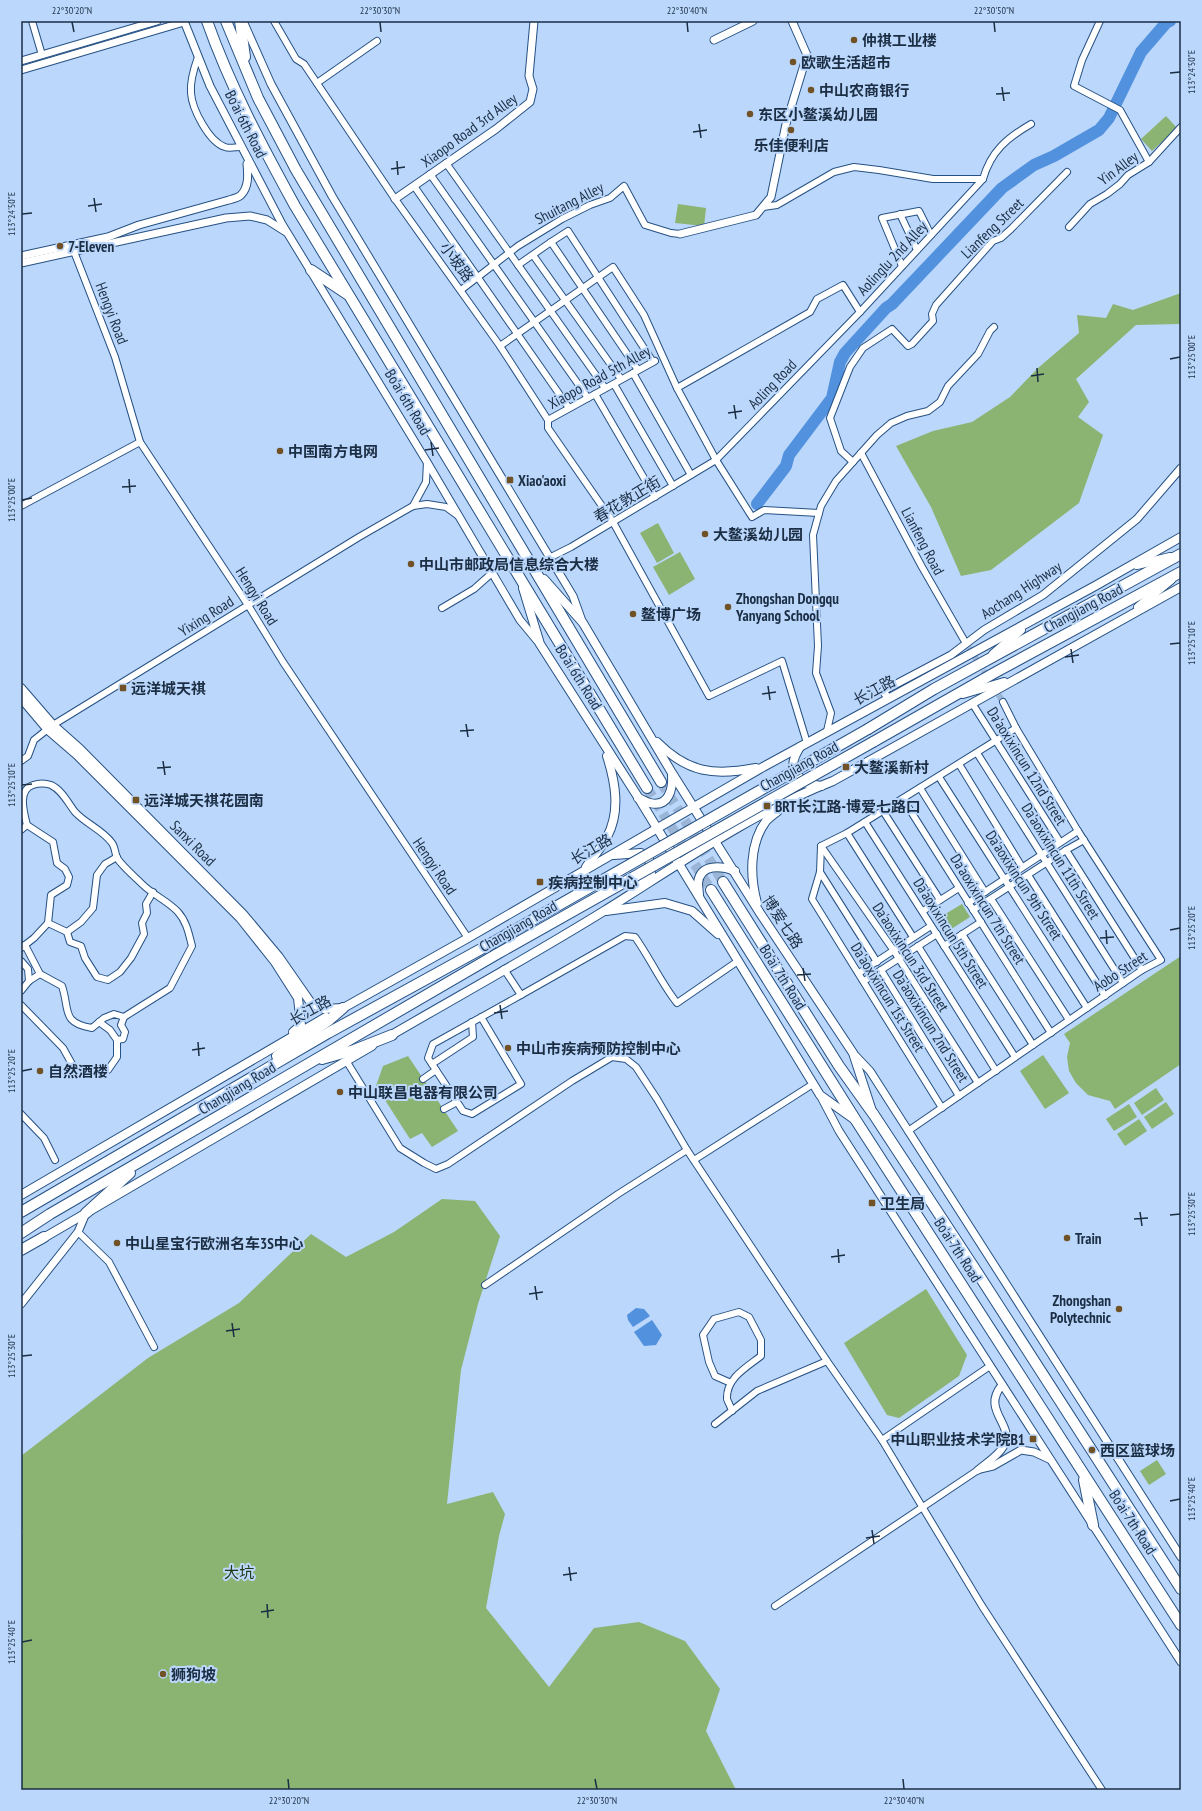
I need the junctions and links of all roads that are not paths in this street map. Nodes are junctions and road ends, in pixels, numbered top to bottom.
1 (32, 21) edge
2 (157, 21) edge
3 (184, 21) edge
4 (207, 21) edge
5 (226, 21) edge
6 (240, 21) edge
7 (243, 21) edge
8 (274, 21) edge
9 (534, 21) edge
10 (753, 21) edge
11 (792, 21) edge
12 (1100, 21) edge
13 (714, 40) dead end
14 (376, 41) dead end
15 (42, 55) junction
16 (198, 56) junction
17 (21, 61) edge
18 (21, 70) edge
19 (247, 71) junction
20 (317, 83) junction
21 (1031, 124) dead end
22 (1181, 127) edge
23 (240, 147) junction
24 (246, 158) junction
25 (1149, 162) junction
26 (446, 163) junction
27 (1067, 172) dead end
28 (430, 174) junction
29 (983, 179) junction
30 (414, 186) junction
31 (395, 199) junction
32 (763, 207) junction
33 (900, 214) junction
34 (1069, 227) dead end
35 (288, 233) junction
36 (680, 234) joint
37 (931, 235) junction
38 (551, 242) junction
39 (72, 248) junction
40 (918, 250) junction
41 (510, 253) junction
42 (533, 255) junction
43 (21, 256) edge
44 (21, 263) edge
45 (494, 265) junction
46 (518, 265) junction
47 (902, 266) junction
48 (311, 270) junction
49 (478, 277) junction
50 (598, 278) junction
51 (582, 289) junction
52 (461, 290) junction
53 (350, 296) junction
54 (565, 301) junction
55 (551, 311) junction
56 (860, 312) junction
57 (535, 322) junction
58 (994, 327) dead end
59 (518, 334) junction
60 (500, 346) junction
61 (662, 357) junction
62 (653, 362) junction
63 (635, 372) junction
64 (621, 380) junction
65 (614, 384) junction
66 (605, 388) junction
67 (677, 388) junction
68 (595, 394) junction
69 (588, 398) junction
70 (569, 408) junction
71 (548, 420) junction
72 (140, 442) junction
73 (861, 453) junction
74 (716, 460) junction
75 (427, 462) junction
76 (853, 462) junction
77 (1181, 468) edge
78 (691, 475) junction
79 (673, 486) junction
80 (654, 497) junction
81 (21, 506) edge
82 (413, 506) junction
83 (819, 513) junction
84 (459, 517) junction
85 (613, 522) junction
86 (1181, 537) edge
87 (1180, 554) edge
88 (549, 558) junction
89 (531, 565) junction
90 (1129, 566) junction
91 (1180, 572) edge
92 (492, 573) junction
93 (520, 578) junction
94 (1181, 587) edge
95 (248, 605) junction
96 (442, 608) dead end
97 (1033, 620) junction
98 (1120, 621) junction
99 (582, 623) junction
100 (964, 640) tunnel mouth
101 (540, 644) junction
102 (982, 663) junction
103 (1016, 679) junction
104 (21, 688) edge
105 (21, 698) edge
106 (888, 698) junction
107 (951, 698) junction
108 (1004, 702) tunnel mouth
109 (972, 703) junction
110 (51, 727) junction
111 (1016, 728) junction
112 (827, 731) junction
113 (649, 734) junction
114 (996, 742) junction
115 (804, 744) junction
116 (604, 745) junction
117 (977, 753) junction
118 (21, 761) edge
119 (959, 764) junction
120 (763, 767) junction
121 (672, 773) junction
122 (939, 776) junction
123 (661, 782) tunnel mouth
124 (821, 786) junction
125 (647, 788) tunnel mouth
126 (920, 788) junction
127 (638, 797) junction
128 (792, 799) junction
129 (902, 799) junction
130 (694, 806) junction
131 (883, 811) junction
132 (865, 822) junction
133 (706, 824) joint
134 (27, 825) junction
135 (656, 828) junction
136 (21, 830) edge
137 (1078, 831) junction
138 (847, 833) junction
139 (1084, 840) junction
140 (716, 841) junction
141 (1060, 842) junction
142 (821, 846) junction
143 (668, 848) joint
144 (1066, 850) junction
145 (1041, 855) junction
146 (608, 856) junction
147 (117, 857) junction
148 (1046, 863) junction
149 (678, 864) junction
150 (1022, 867) junction
151 (584, 869) junction
152 (735, 871) junction
153 (820, 872) junction
154 (1028, 875) junction
155 (1004, 879) junction
156 (723, 882) tunnel mouth
157 (1009, 887) junction
158 (959, 888) junction
159 (711, 890) tunnel mouth
160 (153, 892) junction
161 (985, 892) junction
162 (627, 896) junction
163 (699, 898) junction
164 (991, 898) junction
165 (940, 900) junction
166 (968, 903) junction
167 (973, 910) junction
168 (603, 911) junction
169 (923, 911) junction
170 (760, 913) junction
171 (981, 922) junction
172 (48, 923) junction
173 (932, 926) junction
174 (67, 932) junction
175 (937, 934) junction
176 (962, 934) junction
177 (913, 937) junction
178 (468, 938) junction
179 (724, 939) junction
180 (918, 946) junction
181 (944, 946) junction
182 (23, 947) edge
183 (894, 951) junction
184 (899, 959) junction
185 (21, 961) edge
186 (738, 961) junction
187 (877, 962) junction
188 (504, 969) junction
189 (881, 970) junction
190 (1142, 970) junction
191 (40, 974) junction
192 (859, 974) junction
193 (30, 981) junction
194 (864, 981) junction
195 (1123, 983) junction
196 (21, 991) edge
197 (521, 995) junction
198 (1105, 996) junction
199 (21, 1005) edge
200 (343, 1008) junction
201 (1087, 1008) junction
202 (124, 1017) junction
203 (481, 1017) junction
204 (1069, 1020) junction
205 (99, 1022) junction
206 (472, 1022) junction
207 (1051, 1033) junction
208 (392, 1035) junction
209 (117, 1040) junction
210 (279, 1044) junction
211 (1033, 1045) junction
212 (853, 1053) junction
213 (1015, 1057) junction
214 (311, 1062) junction
215 (347, 1062) junction
216 (432, 1064) junction
217 (266, 1069) junction
218 (436, 1070) junction
219 (996, 1070) junction
220 (423, 1079) dead end
221 (978, 1083) junction
222 (813, 1084) junction
223 (820, 1096) junction
224 (959, 1096) junction
225 (457, 1102) junction
226 (942, 1108) junction
227 (444, 1109) dead end
228 (21, 1114) edge
229 (874, 1115) junction
230 (857, 1122) junction
231 (908, 1131) junction
232 (687, 1150) junction
233 (55, 1160) dead end
234 (694, 1160) junction
235 (144, 1161) junction
236 (21, 1195) edge
237 (21, 1212) edge
238 (86, 1213) junction
239 (78, 1232) junction
240 (21, 1233) edge
241 (44, 1237) junction
242 (21, 1250) edge
243 (21, 1255) edge
244 (485, 1285) dead end
245 (21, 1304) edge
246 (154, 1347) dead end
247 (827, 1361) junction
248 (990, 1366) junction
249 (731, 1383) junction
250 (1002, 1384) junction
251 (732, 1411) junction
252 (715, 1424) dead end
253 (882, 1440) junction
254 (1050, 1459) junction
255 (978, 1470) junction
256 (1083, 1474) junction
257 (922, 1507) junction
258 (1093, 1525) junction
259 (1181, 1557) edge
260 (1181, 1589) edge
261 (775, 1606) dead end
262 (1181, 1625) edge
263 (1181, 1662) edge
264 (1102, 1790) edge

1 - 15 street
2 - 15 street
3 - 16 street, Bo'ai 6th Road
3 - 18 street
4 - 53 highway, Bo'ai 6th Road
5 - 19 highway, Bo'ai 6th Road
6 - 19 highway
7 - 88 street, Bo'ai 6th Road
8 - 20 street, 小坡路
9 - 26 street, Xiaopo Road 3rd Alley
10 - 13 street
11 - 32 street
12 - 25 street
14 - 20 street
15 - 17 street
16 - 23 street, Bo'ai 6th Road
16 - 23 street
19 - 89 highway, Bo'ai 6th Road
20 - 31 street, 小坡路
21 - 29 street, Aolinglu 2nd Alley
22 - 25 street, Yin Alley
23 - 24 street, Bo'ai 6th Road
24 - 35 street, Bo'ai 6th Road
24 - 39 street
25 - 34 street, Yin Alley
26 - 28 street, Xiaopo Road 3rd Alley
26 - 41 street
27 - 76 street, Lianfeng Street
28 - 30 street, Xiaopo Road 3rd Alley
28 - 45 street
29 - 32 street
29 - 37 street, Aolinglu 2nd Alley
30 - 31 street, Xiaopo Road 3rd Alley
30 - 49 street
31 - 52 street, 小坡路
32 - 36 street
33 - 37 street
33 - 40 street
33 - 47 street
35 - 39 street
35 - 48 street, Bo'ai 6th Road
36 - 41 street, Shuitang Alley
37 - 40 street, Aolinglu 2nd Alley
38 - 42 street
38 - 50 street
38 - 51 street
39 - 43 street
39 - 44 street
39 - 72 street, Hengyi Road
40 - 47 street, Aolinglu 2nd Alley
41 - 45 street, Shuitang Alley
41 - 46 street
42 - 46 street
42 - 54 street
45 - 49 street, Shuitang Alley
45 - 57 street
46 - 55 street
47 - 56 street, Aolinglu 2nd Alley
48 - 53 highway
48 - 75 street, Bo'ai 6th Road
49 - 52 street, Shuitang Alley
49 - 59 street
50 - 51 street, Xiaopo Road 5th Alley
50 - 61 street, Xiaopo Road 5th Alley
50 - 62 street
51 - 54 street, Xiaopo Road 5th Alley
51 - 63 street
52 - 60 street, 小坡路
53 - 93 highway, Bo'ai 6th Road
54 - 55 street, Xiaopo Road 5th Alley
54 - 64 street
55 - 57 street, Xiaopo Road 5th Alley
55 - 66 street
56 - 67 street, Aolinglu 2nd Alley
56 - 74 street, Aoling Road
57 - 59 street, Xiaopo Road 5th Alley
57 - 69 street
58 - 73 street
59 - 60 street, Xiaopo Road 5th Alley
59 - 70 street
60 - 71 street, 小坡路
61 - 62 street, Xiaopo Road 5th Alley
61 - 67 street
62 - 63 street, Xiaopo Road 5th Alley
63 - 64 street, Xiaopo Road 5th Alley
63 - 78 street
64 - 65 street, Xiaopo Road 5th Alley
65 - 66 street, Xiaopo Road 5th Alley
65 - 79 street
66 - 68 street, Xiaopo Road 5th Alley
67 - 74 street
68 - 69 street, Xiaopo Road 5th Alley
68 - 80 street
69 - 70 street, Xiaopo Road 5th Alley
70 - 71 street, Xiaopo Road 5th Alley
71 - 85 street, 小坡路
72 - 81 street
72 - 95 street, Hengyi Road
73 - 76 street
73 - 100 street, Lianfeng Road
74 - 78 street, 春花敦正街
74 - 83 street
75 - 82 street
75 - 84 street, Bo'ai 6th Road
76 - 83 street
77 - 106 street, Aochang Highway
78 - 79 street, 春花敦正街
79 - 80 street, 春花敦正街
80 - 85 street, 春花敦正街
82 - 84 street, Yixing Road
82 - 95 street, Yixing Road
83 - 112 street
84 - 92 street, Bo'ai 6th Road
85 - 88 street, 春花敦正街
85 - 115 street, 小坡路
86 - 90 main road, 长江路
87 - 90 main road
87 - 102 highway, Changjiang Road
88 - 99 street, Bo'ai 6th Road
89 - 99 main road
89 - 123 highway, Bo'ai 6th Road
90 - 97 main road, 长江路
91 - 98 main road
91 - 107 highway, Changjiang Road
92 - 96 street
92 - 101 street, Bo'ai 6th Road
93 - 101 main road
93 - 125 highway, Bo'ai 6th Road
94 - 98 main road
95 - 110 street, Yixing Road
95 - 178 street, Hengyi Road
97 - 102 main road
97 - 106 main road, 长江路
98 - 103 main road
99 - 113 main road, Bo'ai 6th Road
101 - 116 main road, Bo'ai 6th Road
102 - 217 highway, Changjiang Road, bridge
103 - 107 main road
103 - 109 main road
104 - 110 main road, Sanxi Road
105 - 110 main road
106 - 112 main road, 长江路
107 - 214 highway, Changjiang Road, bridge
108 - 111 street
109 - 114 street, Da'aoxixincun 12nd Street
109 - 124 main road
110 - 118 street, Yixing Road
110 - 200 main road, Sanxi Road
110 - 210 main road, Sanxi Road
111 - 114 street
111 - 137 street, Aobo Street
112 - 115 main road, 长江路
113 - 120 main road
113 - 121 main road, Bo'ai 6th Road
114 - 117 street
114 - 141 street, Da'aoxixincun 12nd Street
115 - 120 main road, 长江路
115 - 124 main road
116 - 127 main road, Bo'ai 6th Road
116 - 151 main road
117 - 119 street
117 - 145 street, Da'aoxixincun 11th Street
119 - 122 street
119 - 150 street
120 - 130 main road, 长江路
121 - 127 main road
121 - 130 main road, Bo'ai 6th Road
122 - 126 street
122 - 155 street, Da'aoxixincun 9th Street
124 - 128 main road
126 - 129 street
126 - 161 street
127 - 135 main road, Bo'ai 6th Road
128 - 140 main road
128 - 170 main road
129 - 131 street
129 - 158 street, Da'aoxixincun 7th Street
130 - 133 main road, Bo'ai 6th Road
130 - 135 main road, 长江路
131 - 132 street
131 - 165 street
132 - 138 street
132 - 169 street, Da'aoxixincun 5th Street
133 - 140 main road, 博爱七路
134 - 136 street
134 - 147 street
134 - 172 street
135 - 143 main road, Bo'ai 6th Road
135 - 146 main road, 长江路
137 - 139 street, Aobo Street
137 - 141 street
138 - 142 street
138 - 177 street
139 - 144 street
139 - 190 street, Aobo Street
140 - 149 main road
140 - 152 main road, 博爱七路
141 - 145 street
142 - 153 street
142 - 183 street, Da'aoxixincun 3rd Street
143 - 149 main road, Bo'ai 7th Road
144 - 148 street
144 - 190 street
145 - 148 street, Da'aoxixincun 11th Street
145 - 150 street
146 - 151 main road, 长江路
146 - 162 main road
147 - 160 street
147 - 174 street
148 - 154 street
148 - 195 street, Da'aoxixincun 11th Street
149 - 162 main road
149 - 163 main road, Bo'ai 7th Road
150 - 155 street
151 - 178 main road, 长江路
152 - 163 main road
152 - 170 main road, 博爱七路
153 - 187 street
153 - 192 street, Da'aoxixincun 1st Street
154 - 157 street
154 - 198 street
155 - 157 street, Da'aoxixincun 9th Street
155 - 161 street
156 - 229 highway, Bo'ai 7th Road
157 - 164 street
157 - 201 street, Da'aoxixincun 9th Street
158 - 165 street
158 - 166 street, Da'aoxixincun 7th Street
159 - 230 highway, Bo'ai 7th Road
160 - 174 street
160 - 202 street
161 - 166 street
162 - 168 main road
163 - 179 main road, Bo'ai 7th Road
164 - 167 street
164 - 204 street
165 - 169 street
166 - 167 street, Da'aoxixincun 7th Street
167 - 171 street, Da'aoxixincun 7th Street
168 - 179 main road
168 - 188 main road
169 - 173 street, Da'aoxixincun 5th Street
170 - 212 main road, 博爱七路
171 - 176 street
171 - 207 street, Da'aoxixincun 7th Street
172 - 174 street
172 - 182 street
173 - 175 street, Da'aoxixincun 5th Street
173 - 177 street
175 - 180 street
175 - 181 street, Da'aoxixincun 5th Street
176 - 181 street
176 - 211 street
177 - 183 street
178 - 200 main road, 长江路
179 - 186 main road, Bo'ai 7th Road
180 - 184 street
180 - 219 street
181 - 213 street, Da'aoxixincun 5th Street
182 - 191 street
183 - 184 street, Da'aoxixincun 3rd Street
183 - 187 street
184 - 189 street
184 - 221 street, Da'aoxixincun 3rd Street
185 - 193 street
186 - 197 street
186 - 222 main road, Bo'ai 7th Road
187 - 192 street
188 - 197 street
188 - 208 main road
189 - 194 street
189 - 224 street, Da'aoxixincun 2nd Street
190 - 195 street, Aobo Street
191 - 193 street
191 - 205 street
192 - 194 street, Da'aoxixincun 1st Street
193 - 196 street
194 - 226 street, Da'aoxixincun 1st Street
195 - 198 street, Aobo Street
197 - 203 street
198 - 201 street, Aobo Street
199 - 209 street
200 - 210 main road, 长江路
200 - 217 highway
201 - 204 street, Aobo Street
202 - 205 street
202 - 209 street
203 - 206 street
203 - 225 street
204 - 207 street, Aobo Street
205 - 209 street
206 - 216 street
206 - 216 street
207 - 211 street, Aobo Street
208 - 214 highway
208 - 215 main road
210 - 236 main road, 长江路
211 - 213 street, Aobo Street
212 - 229 main road, 博爱七路
212 - 231 street
213 - 219 street, Aobo Street
214 - 235 highway, Changjiang Road
215 - 232 street
215 - 238 main road
216 - 218 street
217 - 237 highway, Changjiang Road
218 - 220 street
218 - 225 street
219 - 221 street, Aobo Street
221 - 224 street, Aobo Street
222 - 223 main road, Bo'ai 7th Road
222 - 234 street
223 - 230 main road
223 - 248 street
224 - 226 street, Aobo Street
225 - 227 street
226 - 231 street, Aobo Street
228 - 233 street
229 - 260 highway, Bo'ai 7th Road
230 - 256 highway, Bo'ai 7th Road
231 - 259 street
232 - 234 street
232 - 244 street
234 - 247 street
235 - 238 highway
235 - 240 highway, Changjiang Road
238 - 239 street
238 - 241 main road
239 - 245 street
239 - 246 street
241 - 242 highway
241 - 243 main road
247 - 251 street
247 - 253 street
248 - 250 street
248 - 253 street
249 - 249 street
249 - 251 street
250 - 254 street
250 - 255 street
251 - 252 street
253 - 257 street
254 - 255 street
254 - 258 street
255 - 257 street
256 - 258 highway
256 - 262 highway, Bo'ai 7th Road
257 - 261 street
257 - 264 street
258 - 263 street

